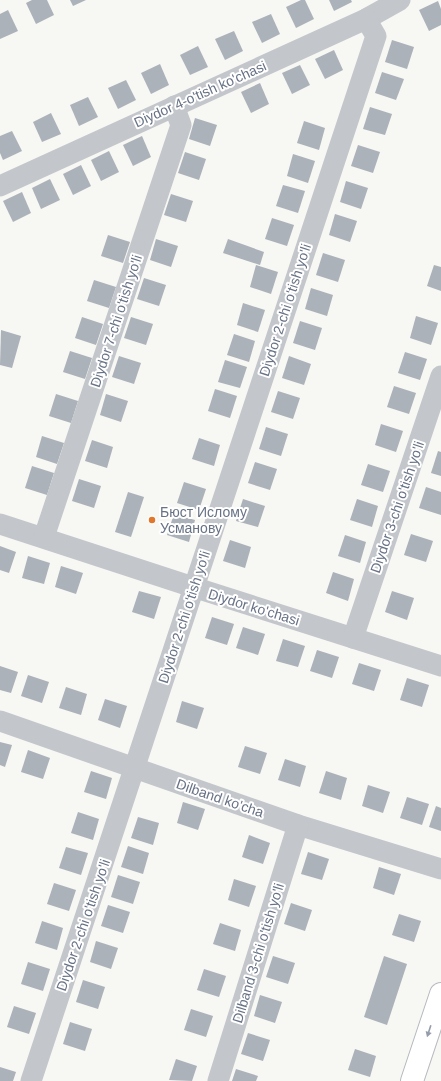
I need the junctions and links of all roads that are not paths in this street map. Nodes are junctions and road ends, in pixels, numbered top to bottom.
1 (400, 0) edge
2 (366, 19) junction
3 (174, 106) junction
4 (0, 186) edge
5 (441, 376) edge
6 (0, 524) edge
7 (44, 537) junction
8 (193, 587) junction
9 (353, 638) junction
10 (441, 666) edge
11 (0, 721) edge
12 (136, 768) junction
13 (298, 825) junction
14 (441, 869) edge
15 (441, 994) edge
16 (441, 1039) edge
17 (31, 1081) edge
18 (218, 1081) edge
19 (412, 1081) edge
20 (427, 1081) edge

1 - 2 street, Diydor 4-o'tish ko'chasi
2 - 3 street, Diydor 4-o'tish ko'chasi
2 - 8 street, Diydor 2-chi o'tish yo'li
3 - 4 street, Diydor 4-o'tish ko'chasi
3 - 7 street, Diydor 7-chi o'tish yo'li
5 - 9 street, Diydor 3-chi o'tish yo'li
6 - 7 street, Diydor ko'chasi
7 - 8 street, Diydor ko'chasi
8 - 9 street, Diydor ko'chasi
8 - 12 street, Diydor 2-chi o'tish yo'li
9 - 10 street, Diydor ko'chasi
11 - 12 street, Dilband ko'cha
12 - 13 street, Dilband ko'cha
12 - 17 street, Diydor 2-chi o'tish yo'li
13 - 14 street, Dilband ko'cha
13 - 18 street, Dilband 3-chi o'tish yo'li
15 -> 19 main road
16 - 20 main road

